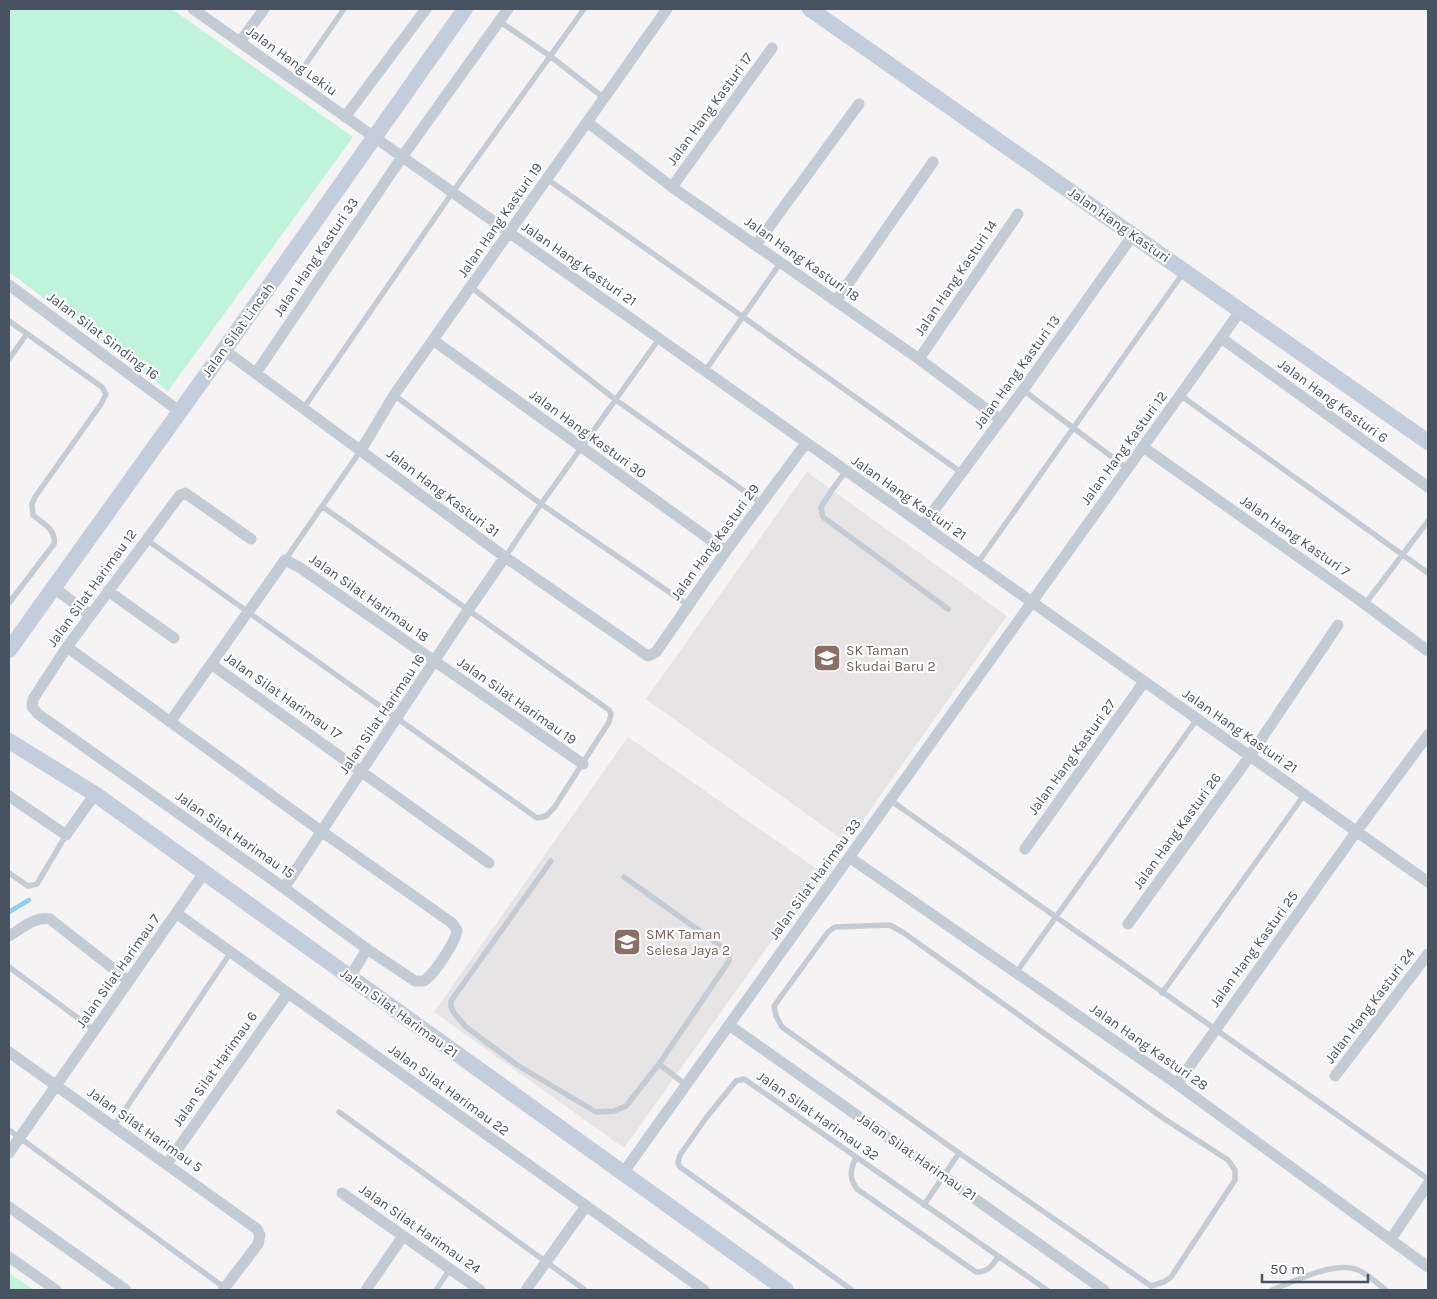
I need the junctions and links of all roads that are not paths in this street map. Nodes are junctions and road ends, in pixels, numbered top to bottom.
1 (193, 9) edge
2 (264, 9) edge
3 (344, 9) edge
4 (426, 9) edge
5 (465, 9) edge
6 (508, 9) edge
7 (584, 9) edge
8 (667, 9) edge
9 (810, 9) edge
10 (499, 21) junction
11 (240, 42) junction
12 (772, 48) dead end
13 (550, 56) junction
14 (294, 81) junction
15 (604, 98) junction
16 (858, 104) dead end
17 (345, 118) junction
18 (587, 122) junction
19 (373, 137) junction
20 (402, 158) junction
21 (934, 162) dead end
22 (547, 179) junction
23 (672, 187) junction
24 (452, 193) junction
25 (1018, 214) dead end
26 (509, 233) junction
27 (1133, 235) junction
28 (756, 245) junction
29 (781, 262) junction
30 (1184, 271) junction
31 (9, 284) edge
32 (471, 287) junction
33 (836, 301) junction
34 (1240, 310) junction
35 (743, 317) junction
36 (9, 321) edge
37 (27, 334) junction
38 (1221, 338) junction
39 (659, 339) junction
40 (433, 340) junction
41 (224, 350) junction
42 (9, 359) edge
43 (919, 359) junction
44 (704, 371) junction
45 (256, 372) junction
46 (1023, 390) junction
47 (394, 395) junction
48 (1180, 395) junction
49 (616, 400) junction
50 (304, 408) junction
51 (179, 411) junction
52 (1001, 420) junction
53 (1073, 428) junction
54 (1428, 442) edge
55 (806, 443) junction
56 (1143, 446) junction
57 (581, 448) junction
58 (361, 450) junction
59 (1128, 468) junction
60 (846, 471) junction
61 (962, 473) junction
62 (1428, 487) edge
63 (541, 504) junction
64 (761, 504) junction
65 (323, 507) junction
66 (1428, 521) edge
67 (923, 526) junction
68 (147, 540) junction
69 (251, 540) dead end
70 (726, 551) junction
71 (1403, 555) junction
72 (505, 557) junction
73 (285, 560) junction
74 (977, 564) junction
75 (1428, 573) edge
76 (53, 587) junction
77 (108, 591) junction
78 (1032, 602) junction
79 (9, 603) edge
80 (1365, 604) junction
81 (688, 605) junction
82 (948, 609) dead end
83 (468, 610) junction
84 (248, 612) junction
85 (90, 615) junction
86 (1338, 625) dead end
87 (174, 638) dead end
88 (67, 647) junction
89 (9, 650) edge
90 (1428, 651) edge
91 (648, 656) joint
92 (435, 662) junction
93 (211, 664) junction
94 (1144, 682) junction
95 (32, 707) joint
96 (397, 718) junction
97 (1197, 719) junction
98 (170, 722) junction
99 (1428, 735) edge
100 (9, 741) edge
101 (1250, 756) junction
102 (583, 764) junction
103 (362, 770) junction
104 (95, 794) junction
105 (1304, 795) junction
106 (9, 796) edge
107 (890, 800) junction
108 (321, 831) junction
109 (1356, 832) junction
110 (66, 835) junction
111 (1025, 849) dead end
112 (849, 858) junction
113 (551, 861) dead end
114 (489, 863) dead end
115 (9, 873) edge
116 (204, 873) junction
117 (624, 877) dead end
118 (1428, 882) edge
119 (284, 888) junction
120 (176, 913) junction
121 (1056, 918) junction
122 (1128, 924) dead end
123 (9, 936) edge
124 (367, 949) junction
125 (231, 952) junction
126 (1428, 954) edge
127 (9, 967) edge
128 (1016, 973) junction
129 (350, 978) junction
130 (129, 981) junction
131 (288, 993) junction
132 (1162, 993) junction
133 (729, 1024) junction
134 (94, 1030) junction
135 (1215, 1030) junction
136 (9, 1052) edge
137 (659, 1064) junction
138 (1335, 1076) dead end
139 (1177, 1084) junction
140 (686, 1085) junction
141 (56, 1086) junction
142 (339, 1112) dead end
143 (114, 1126) junction
144 (9, 1130) edge
145 (19, 1138) junction
146 (9, 1153) edge
147 (959, 1153) junction
148 (856, 1157) junction
149 (167, 1164) junction
150 (623, 1173) junction
151 (944, 1176) junction
152 (1428, 1179) edge
153 (1428, 1184) edge
154 (342, 1193) dead end
155 (924, 1205) junction
156 (586, 1206) junction
157 (9, 1207) edge
158 (403, 1236) junction
159 (1391, 1239) junction
160 (9, 1257) edge
161 (998, 1257) junction
162 (546, 1263) junction
163 (1428, 1267) edge
164 (450, 1269) junction
165 (224, 1289) edge
166 (56, 1290) edge
167 (126, 1290) edge
168 (366, 1290) edge
169 (436, 1290) edge
170 (480, 1290) edge
171 (526, 1290) edge
172 (585, 1290) edge
173 (704, 1290) edge
174 (786, 1290) edge
175 (852, 1290) edge
176 (1046, 1290) edge
177 (1104, 1290) edge
178 (1272, 1290) edge
179 (1386, 1290) edge

1 - 11 street, Jalan Hang Lekiu
2 - 11 street
3 - 14 lane
4 - 17 street
5 - 19 street, Jalan Silat Lincah
6 - 10 street, Jalan Hang Kasturi 33
7 - 13 lane
8 - 15 street, Jalan Hang Kasturi 19
9 - 27 street, Jalan Hang Kasturi
10 - 13 lane
10 - 20 street, Jalan Hang Kasturi 33
11 - 14 street, Jalan Hang Lekiu
12 - 23 street, Jalan Hang Kasturi 17
13 - 15 lane
13 - 24 lane
14 - 17 street, Jalan Hang Lekiu
15 - 18 street, Jalan Hang Kasturi 19
16 - 28 street
17 - 19 street, Jalan Hang Lekiu
18 - 22 street, Jalan Hang Kasturi 19
18 - 23 street, Jalan Hang Kasturi 18
19 - 20 street, Jalan Hang Kasturi 21
19 - 41 street, Jalan Silat Lincah
20 - 24 street, Jalan Hang Kasturi 21
20 - 45 street, Jalan Hang Kasturi 33
21 - 33 street
22 - 26 street, Jalan Hang Kasturi 19
22 - 35 lane
23 - 28 street, Jalan Hang Kasturi 18
24 - 26 street, Jalan Hang Kasturi 21
24 - 50 lane
25 - 43 street, Jalan Hang Kasturi 14
26 - 32 street, Jalan Hang Kasturi 19
26 - 39 street, Jalan Hang Kasturi 21
27 - 30 street, Jalan Hang Kasturi
27 - 46 street, Jalan Hang Kasturi 13
28 - 29 street, Jalan Hang Kasturi 18
29 - 33 street, Jalan Hang Kasturi 18
29 - 35 lane
30 - 34 street, Jalan Hang Kasturi
30 - 53 lane
31 - 51 street, Jalan Silat Sinding 16
32 - 40 street, Jalan Hang Kasturi 19
32 - 49 lane
33 - 43 street, Jalan Hang Kasturi 18
34 - 38 street, Jalan Hang Kasturi 12
34 - 54 street, Jalan Hang Kasturi
35 - 44 lane
35 - 61 lane
36 - 37 lane
37 - 42 lane
37 - 79 lane
38 - 48 street, Jalan Hang Kasturi 12
38 - 62 street, Jalan Hang Kasturi 6
39 - 44 street, Jalan Hang Kasturi 21
39 - 49 lane
40 - 47 street, Jalan Hang Kasturi 19
40 - 57 street, Jalan Hang Kasturi 30
41 - 45 street, Jalan Hang Kasturi 31
41 - 51 street, Jalan Silat Lincah
43 - 52 street, Jalan Hang Kasturi 18
44 - 55 street, Jalan Hang Kasturi 21
45 - 50 street, Jalan Hang Kasturi 31
46 - 52 street, Jalan Hang Kasturi 13
46 - 53 lane
47 - 58 street, Jalan Hang Kasturi 19
47 - 63 lane
48 - 56 street, Jalan Hang Kasturi 12
48 - 71 lane
49 - 57 lane
49 - 64 lane
50 - 58 street, Jalan Hang Kasturi 31
51 - 76 street, Jalan Silat Lincah
52 - 61 street, Jalan Hang Kasturi 13
53 - 59 lane
53 - 74 lane
55 - 60 street, Jalan Hang Kasturi 21
55 - 64 street, Jalan Hang Kasturi 29
56 - 59 street, Jalan Hang Kasturi 12
56 - 80 street, Jalan Hang Kasturi 7
57 - 63 lane
57 - 70 street, Jalan Hang Kasturi 30
58 - 65 lane
58 - 72 street, Jalan Hang Kasturi 31
59 - 78 street, Jalan Hang Kasturi 12
60 - 67 street, Jalan Hang Kasturi 21
60 - 82 lane
61 - 67 street, Jalan Hang Kasturi 13
63 - 72 lane
63 - 81 lane
64 - 70 street, Jalan Hang Kasturi 29
65 - 73 lane
65 - 83 lane
66 - 71 lane
67 - 74 street, Jalan Hang Kasturi 21
68 - 69 street, Jalan Silat Harimau 12
68 - 77 street, Jalan Silat Harimau 12
68 - 84 lane
70 - 81 street, Jalan Hang Kasturi 29
71 - 75 lane
71 - 80 lane
72 - 83 street, Jalan Silat Harimau 16
72 - 91 street, Jalan Hang Kasturi 31
73 - 84 street
73 - 92 street, Jalan Silat Harimau 18
74 - 78 street, Jalan Hang Kasturi 21
76 - 85 street
76 - 89 street, Jalan Silat Lincah
77 - 85 street, Jalan Silat Harimau 12
77 - 87 street
78 - 94 street, Jalan Hang Kasturi 21
78 - 107 street, Jalan Silat Harimau 33
80 - 90 street, Jalan Hang Kasturi 7
81 - 91 street, Jalan Hang Kasturi 29
83 - 92 street, Jalan Silat Harimau 16
83 - 102 lane
84 - 93 street
84 - 96 lane
85 - 88 street, Jalan Silat Harimau 12
86 - 101 street, Jalan Hang Kasturi 26
88 - 95 street, Jalan Silat Harimau 12
88 - 98 street
92 - 96 street, Jalan Silat Harimau 16
92 - 102 street, Jalan Silat Harimau 19
93 - 98 street
93 - 103 street, Jalan Silat Harimau 17
94 - 97 street, Jalan Hang Kasturi 21
94 - 111 street, Jalan Hang Kasturi 27
95 - 119 street, Jalan Silat Harimau 15
96 - 102 lane
96 - 103 street, Jalan Silat Harimau 16
97 - 101 street, Jalan Hang Kasturi 21
97 - 121 lane
98 - 108 street
99 - 109 street, Jalan Hang Kasturi 25
100 - 104 street, Jalan Silat Harimau 21
101 - 105 street, Jalan Hang Kasturi 21
101 - 122 street, Jalan Hang Kasturi 26
103 - 108 street, Jalan Silat Harimau 16
103 - 114 street, Jalan Silat Harimau 17
104 - 110 street
104 - 116 street, Jalan Silat Harimau 21
105 - 109 street, Jalan Hang Kasturi 21
105 - 132 lane
106 - 110 street
107 - 112 street, Jalan Silat Harimau 33
107 - 121 lane
108 - 119 street, Jalan Silat Harimau 16
108 - 124 street, Jalan Silat Harimau 15
109 - 118 street, Jalan Hang Kasturi 21
109 - 135 street, Jalan Hang Kasturi 25
110 - 115 lane
112 - 128 street, Jalan Hang Kasturi 28
112 - 133 street, Jalan Silat Harimau 33
113 - 137 lane
116 - 120 street, Jalan Silat Harimau 7
116 - 129 street, Jalan Silat Harimau 21
117 - 137 lane
119 - 124 street, Jalan Silat Harimau 15
120 - 125 street, Jalan Silat Harimau 22
120 - 130 street, Jalan Silat Harimau 7
121 - 128 lane
121 - 132 lane
123 - 130 street
124 - 129 street
125 - 131 street, Jalan Silat Harimau 22
125 - 143 lane
126 - 138 street, Jalan Hang Kasturi 24
127 - 134 lane
128 - 139 street, Jalan Hang Kasturi 28
129 - 150 street, Jalan Silat Harimau 21
130 - 134 street, Jalan Silat Harimau 7
131 - 149 street, Jalan Silat Harimau 6
131 - 156 street, Jalan Silat Harimau 22
132 - 135 lane
133 - 140 street, Jalan Silat Harimau 33
133 - 151 street, Jalan Silat Harimau 21
134 - 141 street, Jalan Silat Harimau 7
135 - 139 street, Jalan Hang Kasturi 25
135 - 152 lane
136 - 141 street, Jalan Silat Harimau 5
137 - 140 lane
139 - 159 street, Jalan Hang Kasturi 28
140 - 150 street, Jalan Silat Harimau 33
141 - 143 street, Jalan Silat Harimau 5
141 - 145 street, Jalan Silat Harimau 7
142 - 162 lane
143 - 149 street, Jalan Silat Harimau 5
144 - 145 lane
145 - 146 street, Jalan Silat Harimau 7
145 - 165 lane
147 - 147 lane
147 - 151 lane
148 - 155 lane, Jalan Silat Harimau 32
148 - 161 lane
148 - 175 lane, Jalan Silat Harimau 32
149 - 165 street, Jalan Silat Harimau 5
150 - 174 street, Jalan Silat Harimau 21
151 - 155 lane
151 - 177 street, Jalan Silat Harimau 21
153 - 159 street
154 - 158 street, Jalan Silat Harimau 24
155 - 161 lane, Jalan Silat Harimau 32
156 - 162 street
156 - 173 street, Jalan Silat Harimau 22
157 - 167 street
158 - 164 street, Jalan Silat Harimau 24
158 - 168 street
159 - 163 street, Jalan Hang Kasturi 28
160 - 166 street
161 - 176 lane, Jalan Silat Harimau 32
162 - 171 street
162 - 172 lane
164 - 169 lane
164 - 170 street, Jalan Silat Harimau 24
178 - 179 lane

